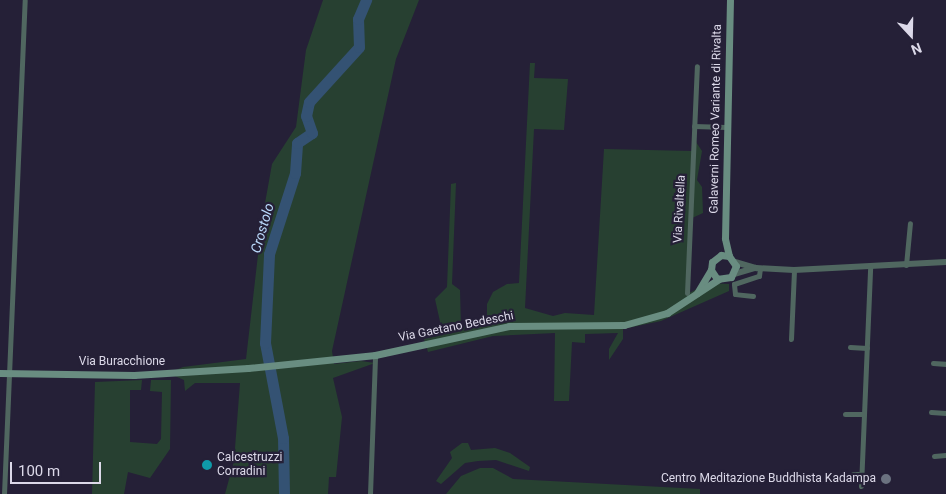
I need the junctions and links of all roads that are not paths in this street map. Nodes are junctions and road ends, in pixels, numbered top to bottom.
1 (24, 0) edge
2 (730, 0) edge
3 (697, 66) dead end
4 (694, 126) junction
5 (726, 127) junction
6 (910, 223) dead end
7 (725, 238) junction
8 (717, 256) junction
9 (729, 256) junction
10 (735, 262) junction
11 (946, 262) edge
12 (906, 265) junction
13 (870, 267) junction
14 (758, 268) junction
15 (711, 270) junction
16 (794, 270) junction
17 (734, 274) junction
18 (719, 279) junction
19 (687, 293) dead end
20 (696, 295) junction
21 (753, 296) dead end
22 (791, 338) dead end
23 (850, 347) dead end
24 (867, 348) junction
25 (375, 355) junction
26 (933, 363) dead end
27 (946, 364) edge
28 (245, 368) joint
29 (0, 373) edge
30 (8, 373) junction
31 (931, 412) dead end
32 (946, 413) edge
33 (845, 414) dead end
34 (864, 414) junction
35 (934, 456) dead end
36 (946, 456) edge
37 (854, 474) dead end
38 (861, 474) junction
39 (861, 486) dead end
40 (4, 494) edge
41 (370, 494) edge

1 - 30 street
2 - 5 main road, Galaverni Romeo Variante di Rivalta
3 - 4 street, Via Rivaltella
4 - 5 street
4 - 19 street, Via Rivaltella
5 - 7 main road, Galaverni Romeo Variante di Rivalta
6 - 12 street
7 - 8 main road, Galaverni Romeo Variante di Rivalta
7 - 9 main road, Galaverni Romeo Variante di Rivalta
8 - 9 main road
8 - 15 main road
9 - 10 main road
10 - 14 street
10 - 17 main road
11 - 12 street
12 - 13 street
13 - 16 street
13 - 24 street
14 - 16 street
14 - 17 street
14 - 21 street
15 - 18 main road
15 - 20 main road, Via Gaetano Bedeschi
16 - 22 street
17 - 18 main road
18 - 20 main road, Via Gaetano Bedeschi
20 - 25 main road, Via Gaetano Bedeschi
23 - 24 street
24 - 34 street
25 - 28 main road, Via Gaetano Bedeschi
25 - 41 street
26 - 27 street
28 - 30 main road, Via Buracchione
29 - 30 main road, Via Buracchione
30 - 40 street
31 - 32 street
33 - 34 street
34 - 38 street
35 - 36 street
37 - 38 street
38 - 39 street

